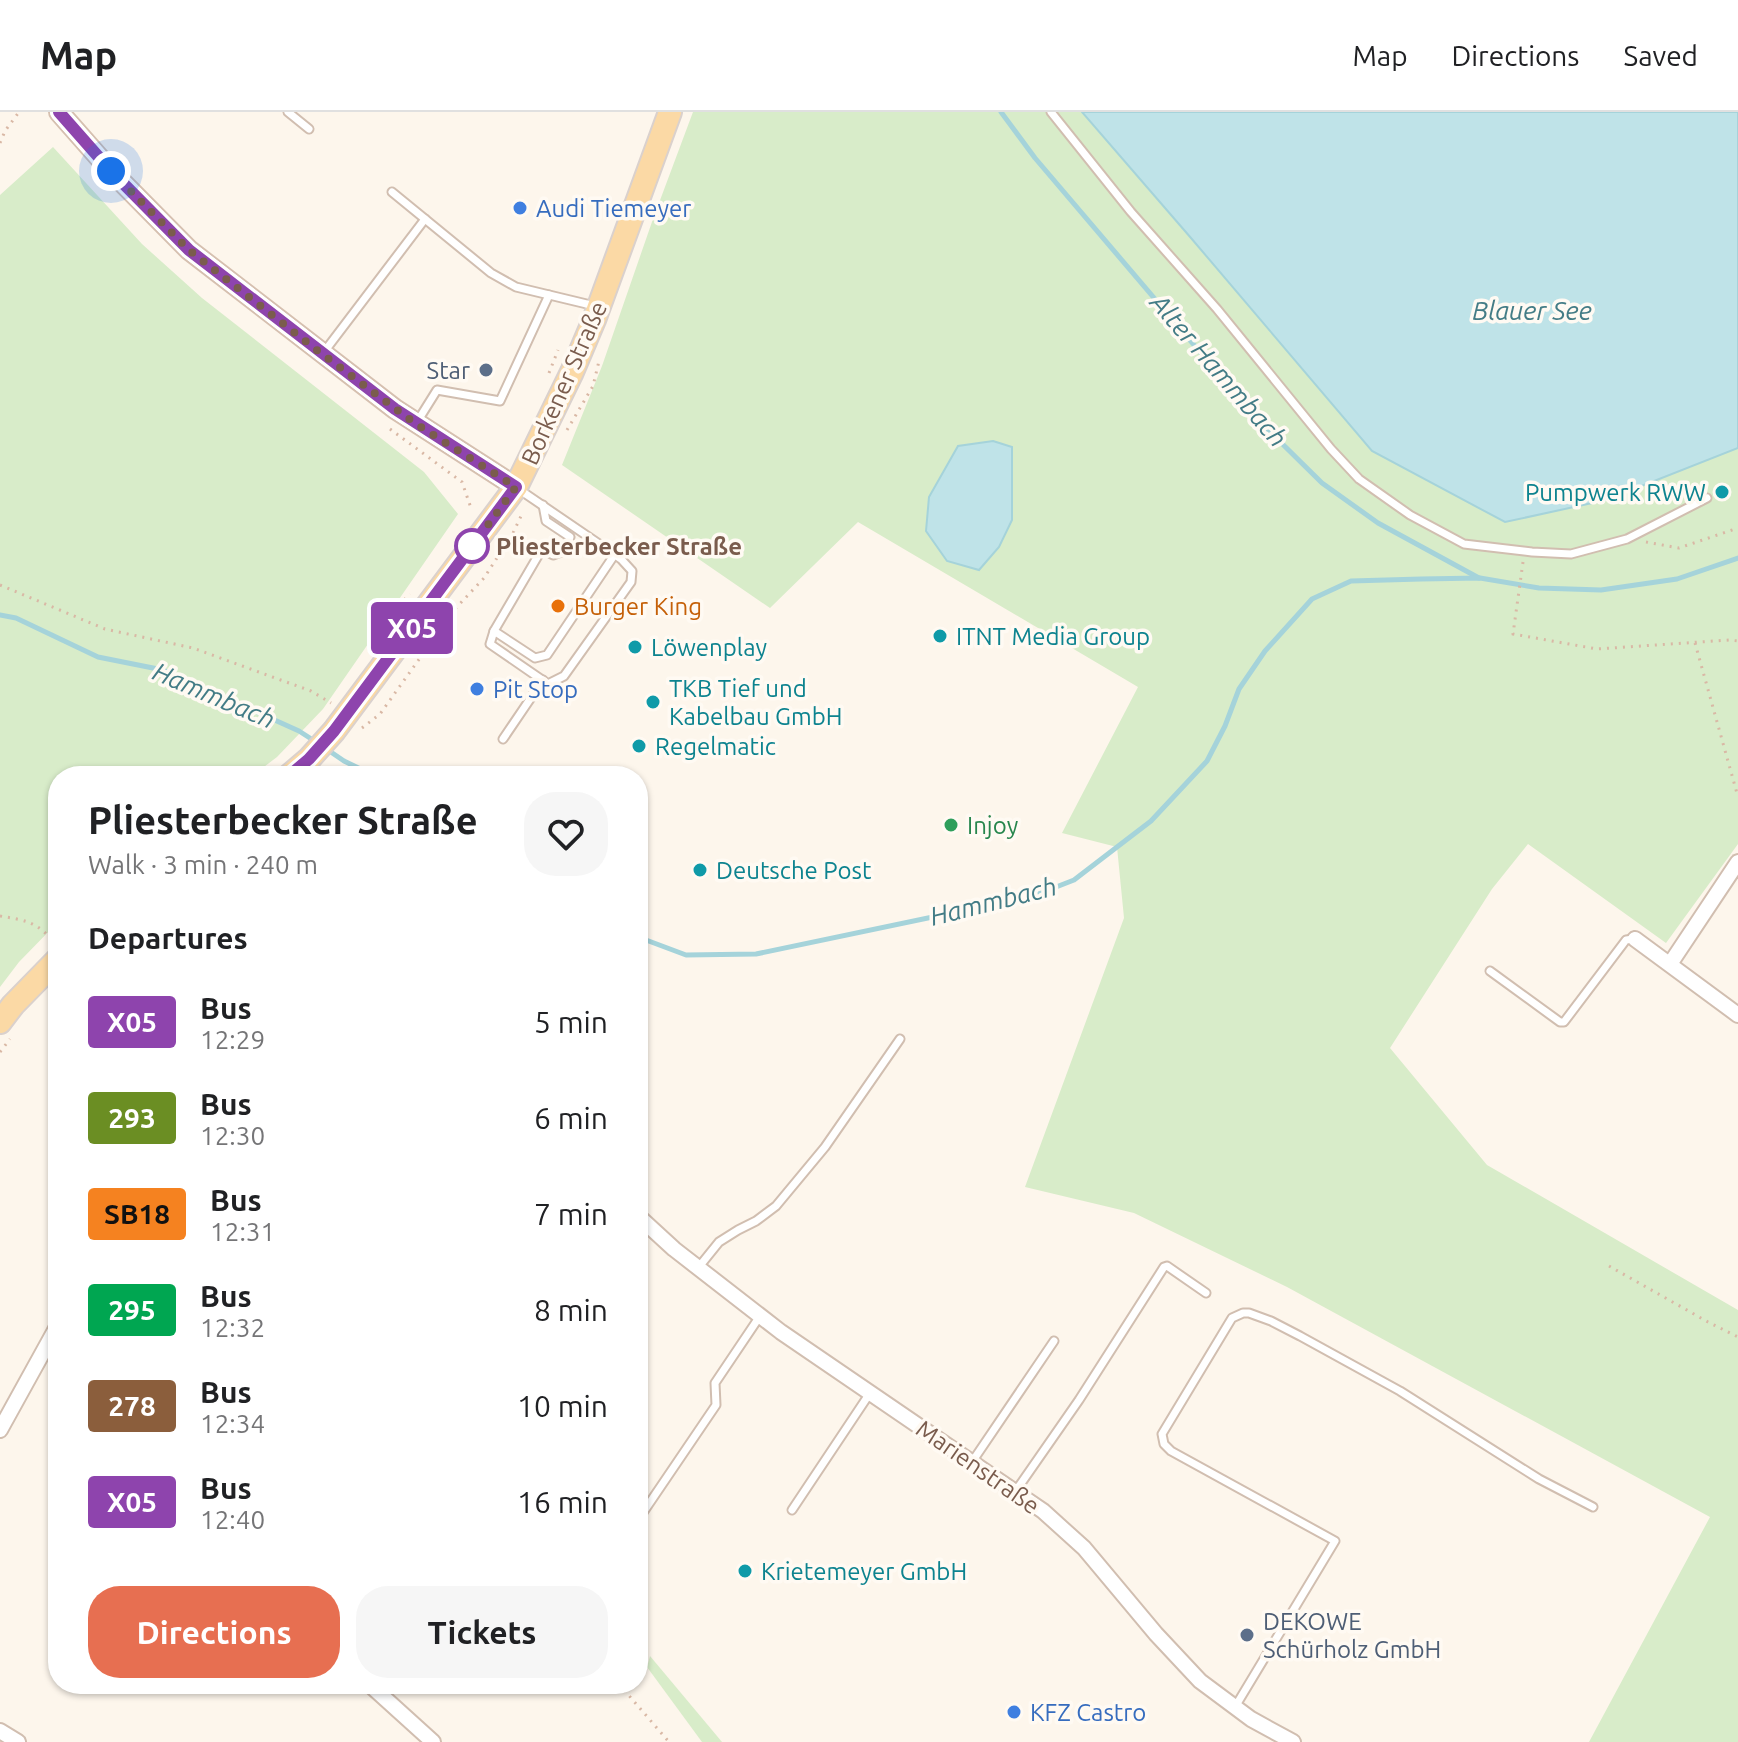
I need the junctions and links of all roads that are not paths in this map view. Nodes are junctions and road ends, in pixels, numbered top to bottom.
1 (59, 112) edge
2 (288, 112) edge
3 (670, 112) edge
4 (1051, 112) edge
5 (309, 129) dead end
6 (392, 192) dead end
7 (425, 219) junction
8 (549, 295) junction
9 (599, 307) junction
10 (322, 354) junction
11 (416, 424) junction
12 (523, 492) junction
13 (1707, 498) dead end
14 (543, 505) junction
15 (615, 554) junction
16 (494, 631) junction
17 (543, 680) junction
18 (503, 739) dead end
19 (301, 766) edge
20 (1738, 862) edge
21 (1635, 939) joint
22 (48, 959) edge
23 (1670, 964) junction
24 (1490, 971) dead end
25 (1738, 1015) edge
26 (0, 1022) edge
27 (900, 1039) dead end
28 (648, 1225) edge
29 (698, 1268) junction
30 (1206, 1293) dead end
31 (760, 1316) junction
32 (1054, 1341) dead end
33 (48, 1343) edge
34 (870, 1393) junction
35 (0, 1430) edge
36 (971, 1462) junction
37 (1015, 1492) junction
38 (648, 1505) edge
39 (1593, 1507) dead end
40 (792, 1510) dead end
41 (380, 1694) edge
42 (1235, 1707) junction
43 (0, 1731) edge
44 (18, 1742) edge
45 (433, 1742) edge
46 (1293, 1742) edge

1 - 10 main road
2 - 5 lane
3 - 9 main road, Borkener Straße
4 - 13 lane
6 - 7 lane
7 - 8 lane
7 - 10 lane
8 - 9 lane
8 - 11 lane
9 - 12 main road, Borkener Straße
10 - 11 main road
11 - 12 main road
12 - 14 lane
12 - 19 main road, Borkener Straße
14 - 15 lane
14 - 16 lane
15 - 16 lane
15 - 17 lane
16 - 17 lane
17 - 18 lane
20 - 23 street
21 - 23 street
21 - 24 lane
22 - 26 main road
23 - 25 street
27 - 29 lane
28 - 29 street, Marienstraße
29 - 31 street, Marienstraße
30 - 37 lane
31 - 34 street, Marienstraße
31 - 38 lane
32 - 36 lane
33 - 35 street
34 - 36 street, Marienstraße
34 - 40 lane
36 - 37 street, Marienstraße
37 - 42 street, Marienstraße
39 - 42 lane
41 - 45 street
42 - 46 street, Marienstraße
43 - 44 street

